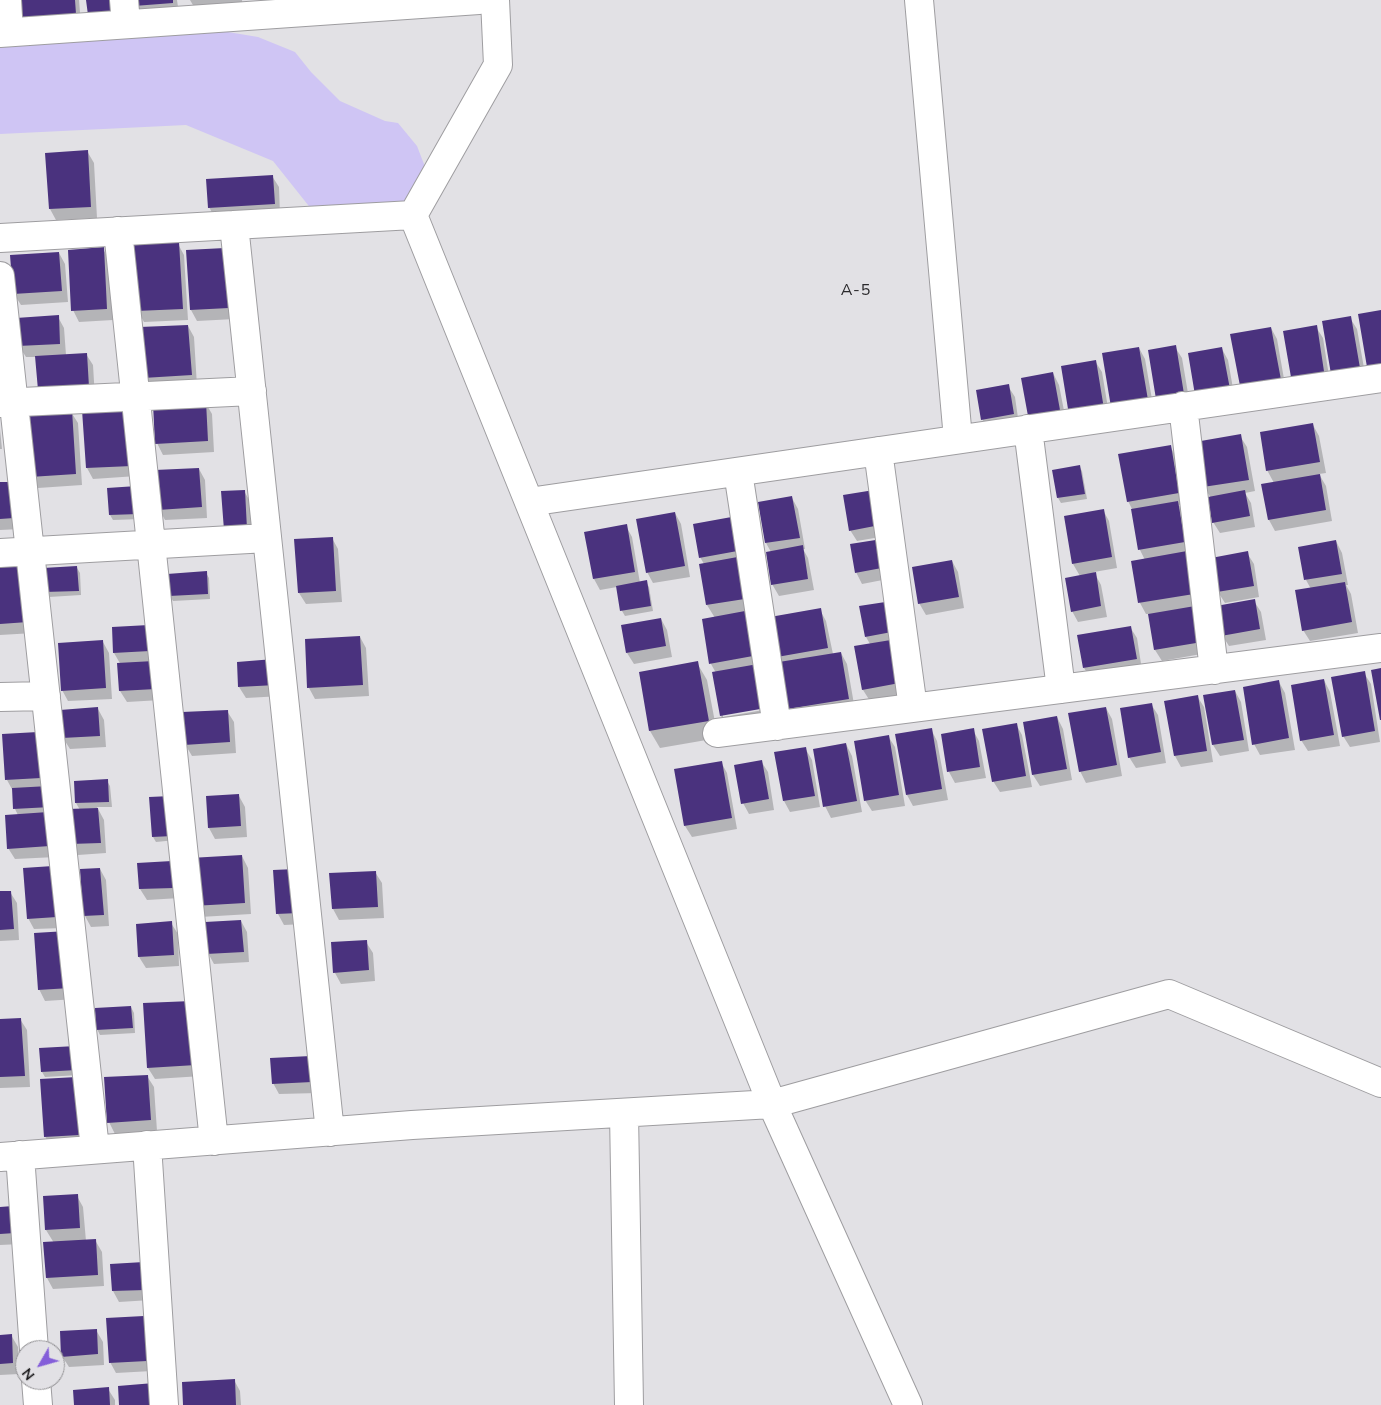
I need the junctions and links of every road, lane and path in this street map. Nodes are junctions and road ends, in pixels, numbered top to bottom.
1 (7, 0) edge
2 (479, 0) edge
3 (495, 0) edge
4 (919, 0) edge
5 (374, 4) edge
6 (242, 8) edge
7 (125, 12) edge
8 (5, 32) edge
9 (413, 215) junction
10 (234, 225) junction
11 (118, 231) junction
12 (0, 238) edge
13 (0, 276) edge
14 (1381, 378) edge
15 (252, 391) junction
16 (135, 396) junction
17 (7, 403) edge
18 (1183, 406) junction
19 (1028, 429) junction
20 (958, 439) junction
21 (878, 451) junction
22 (738, 472) junction
23 (529, 502) junction
24 (267, 538) junction
25 (151, 545) junction
26 (30, 551) junction
27 (0, 553) edge
28 (1381, 648) edge
29 (1214, 670) junction
30 (1061, 689) junction
31 (46, 696) junction
32 (0, 697) edge
33 (913, 708) junction
34 (777, 726) junction
35 (717, 733) dead end
36 (1381, 1083) edge
37 (772, 1104) junction
38 (624, 1113) junction
39 (330, 1132) junction
40 (214, 1140) junction
41 (146, 1145) junction
42 (95, 1149) junction
43 (10, 1156) edge
44 (33, 1340) edge
45 (37, 1390) edge
46 (38, 1405) edge
47 (164, 1405) edge
48 (629, 1405) edge
49 (908, 1405) edge

1 - 8 street
2 - 5 street
3 - 9 street
4 - 20 street
5 - 6 street
6 - 7 street
7 - 8 street
9 - 10 street
9 - 23 street
10 - 11 street
10 - 15 street
11 - 12 street
11 - 16 street
13 - 17 street
14 - 18 street
15 - 16 street
15 - 24 street
16 - 17 street
16 - 25 street
17 - 26 street
18 - 19 street
18 - 29 street
19 - 20 street
19 - 30 street
20 - 21 street
21 - 22 street
21 - 33 street
22 - 23 street
22 - 34 street
23 - 37 street
24 - 25 street
24 - 39 street
25 - 26 street
25 - 40 street
26 - 27 street
26 - 31 street
28 - 29 street
29 - 30 street
30 - 33 street
31 - 32 street
31 - 42 street
33 - 34 street
34 - 35 street
36 - 37 street
37 - 38 street
37 - 49 street
38 - 39 street
38 - 48 street
39 - 40 street
40 - 41 street
41 - 42 street
41 - 47 street
42 - 43 street
43 - 44 street
45 - 46 street

